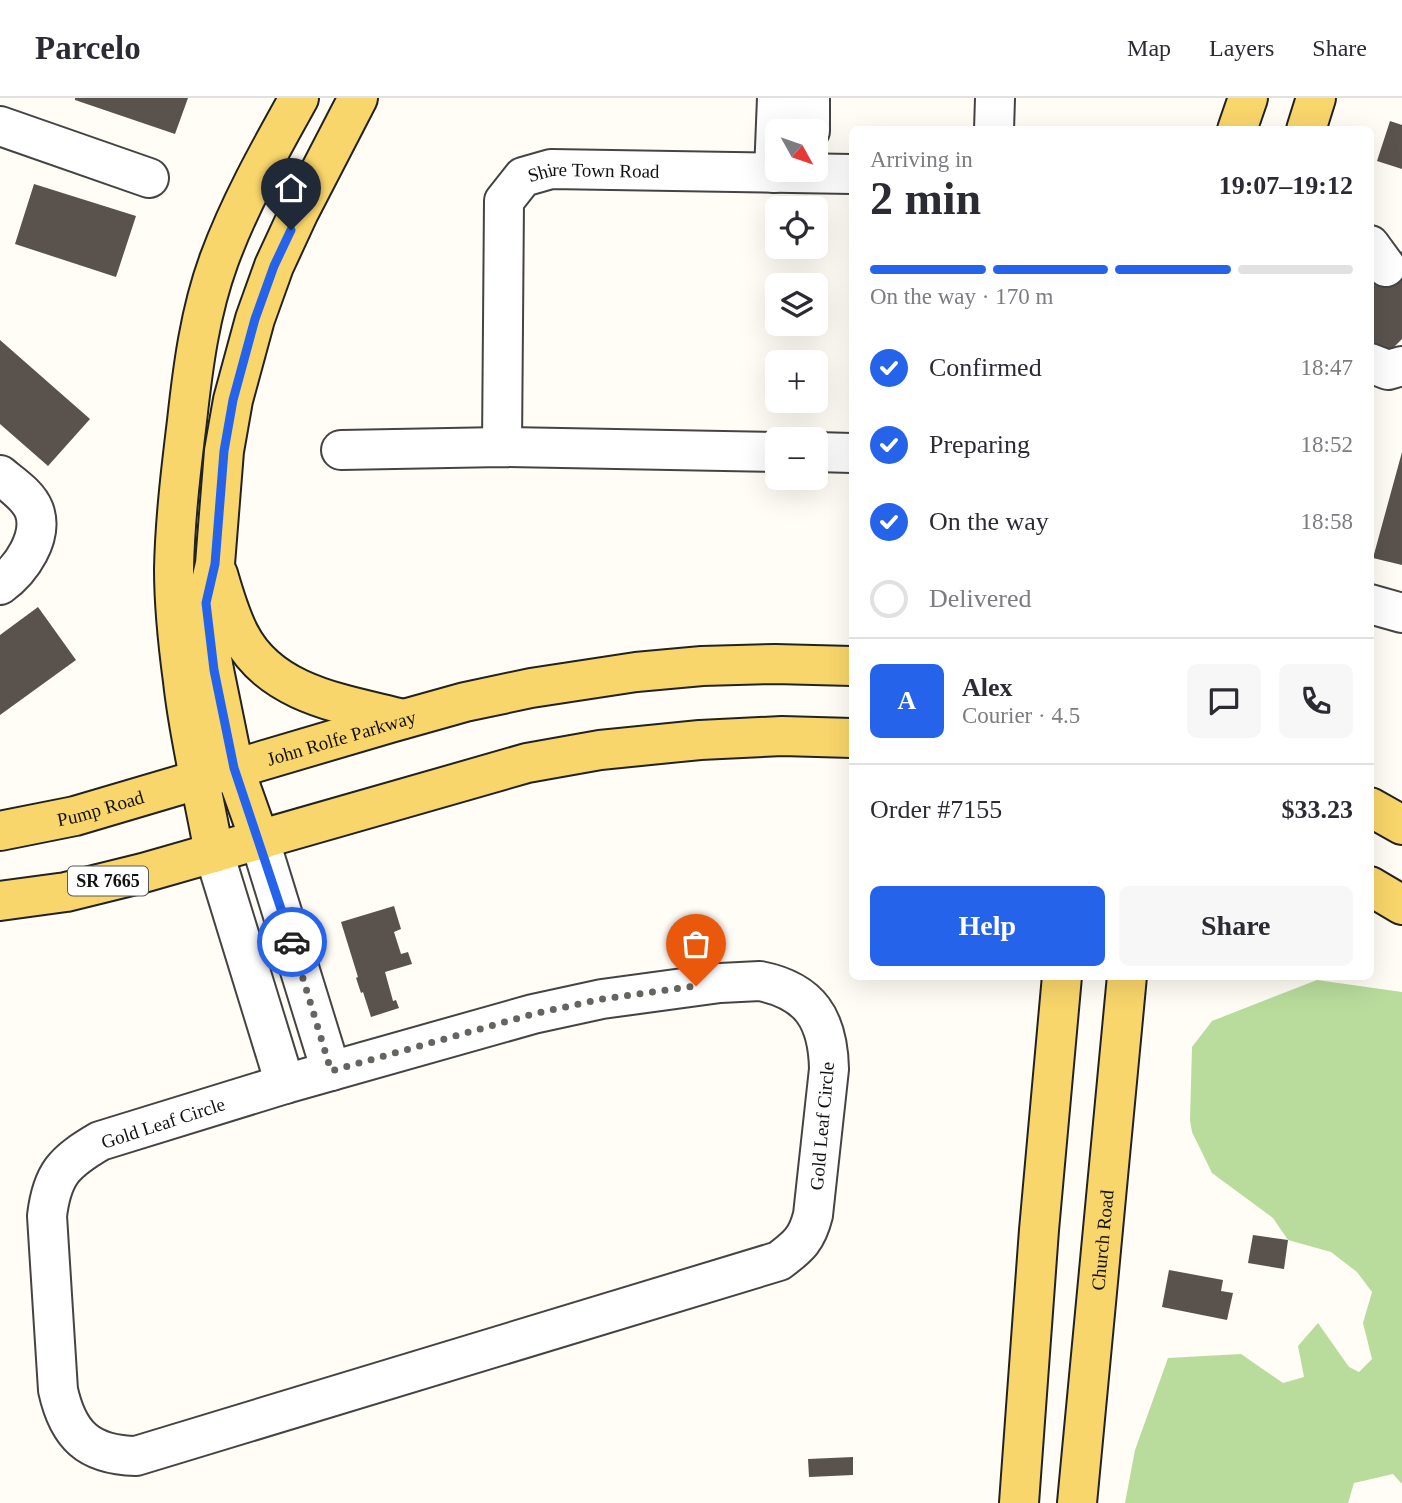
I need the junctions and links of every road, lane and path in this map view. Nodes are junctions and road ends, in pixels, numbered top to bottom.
1 (7, 98) edge
2 (299, 98) edge
3 (358, 98) edge
4 (777, 98) edge
5 (810, 98) edge
6 (995, 98) edge
7 (1248, 98) edge
8 (1316, 98) edge
9 (0, 118) edge
10 (783, 119) edge
11 (810, 119) edge
12 (0, 126) edge
13 (994, 126) edge
14 (1238, 126) edge
15 (1307, 126) edge
16 (765, 172) edge
17 (828, 173) edge
18 (849, 174) edge
19 (149, 178) dead end
20 (1374, 365) edge
21 (1402, 366) edge
22 (502, 447) junction
23 (341, 450) dead end
24 (765, 452) edge
25 (828, 452) edge
26 (849, 453) edge
27 (0, 475) edge
28 (215, 564) junction
29 (0, 585) edge
30 (1374, 605) edge
31 (1402, 613) edge
32 (849, 667) edge
33 (405, 719) junction
34 (849, 738) edge
35 (218, 774) junction
36 (1374, 809) edge
37 (1402, 825) edge
38 (0, 831) edge
39 (260, 841) junction
40 (214, 853) junction
41 (1374, 888) edge
42 (0, 901) edge
43 (1402, 905) edge
44 (1062, 980) edge
45 (1145, 980) edge
46 (1125, 992) edge
47 (331, 1071) junction
48 (285, 1084) junction
49 (1019, 1503) edge
50 (1077, 1503) edge

1 - 9 street
2 - 35 main road
3 - 28 main road
4 - 10 street
5 - 11 street
6 - 13 street
7 - 14 main road
8 - 15 main road
12 - 19 street
16 - 22 street, Shire Town Road
17 - 18 street, Shire Town Road
20 - 21 street
22 - 23 street
22 - 24 street
25 - 26 street
27 - 29 street
28 - 33 main road
28 - 35 main road
30 - 31 street
32 - 33 main road, John Rolfe Parkway
33 - 35 main road, John Rolfe Parkway
34 - 39 main road
35 - 38 main road, Pump Road
35 - 39 main road
35 - 40 main road
36 - 37 main road
39 - 40 main road
39 - 47 street
40 - 42 main road, SR 7665
40 - 48 street
41 - 43 main road
44 - 49 main road
45 - 46 main road
46 - 50 main road, Church Road
47 - 48 street, Gold Leaf Circle
47 - 48 street, Gold Leaf Circle

